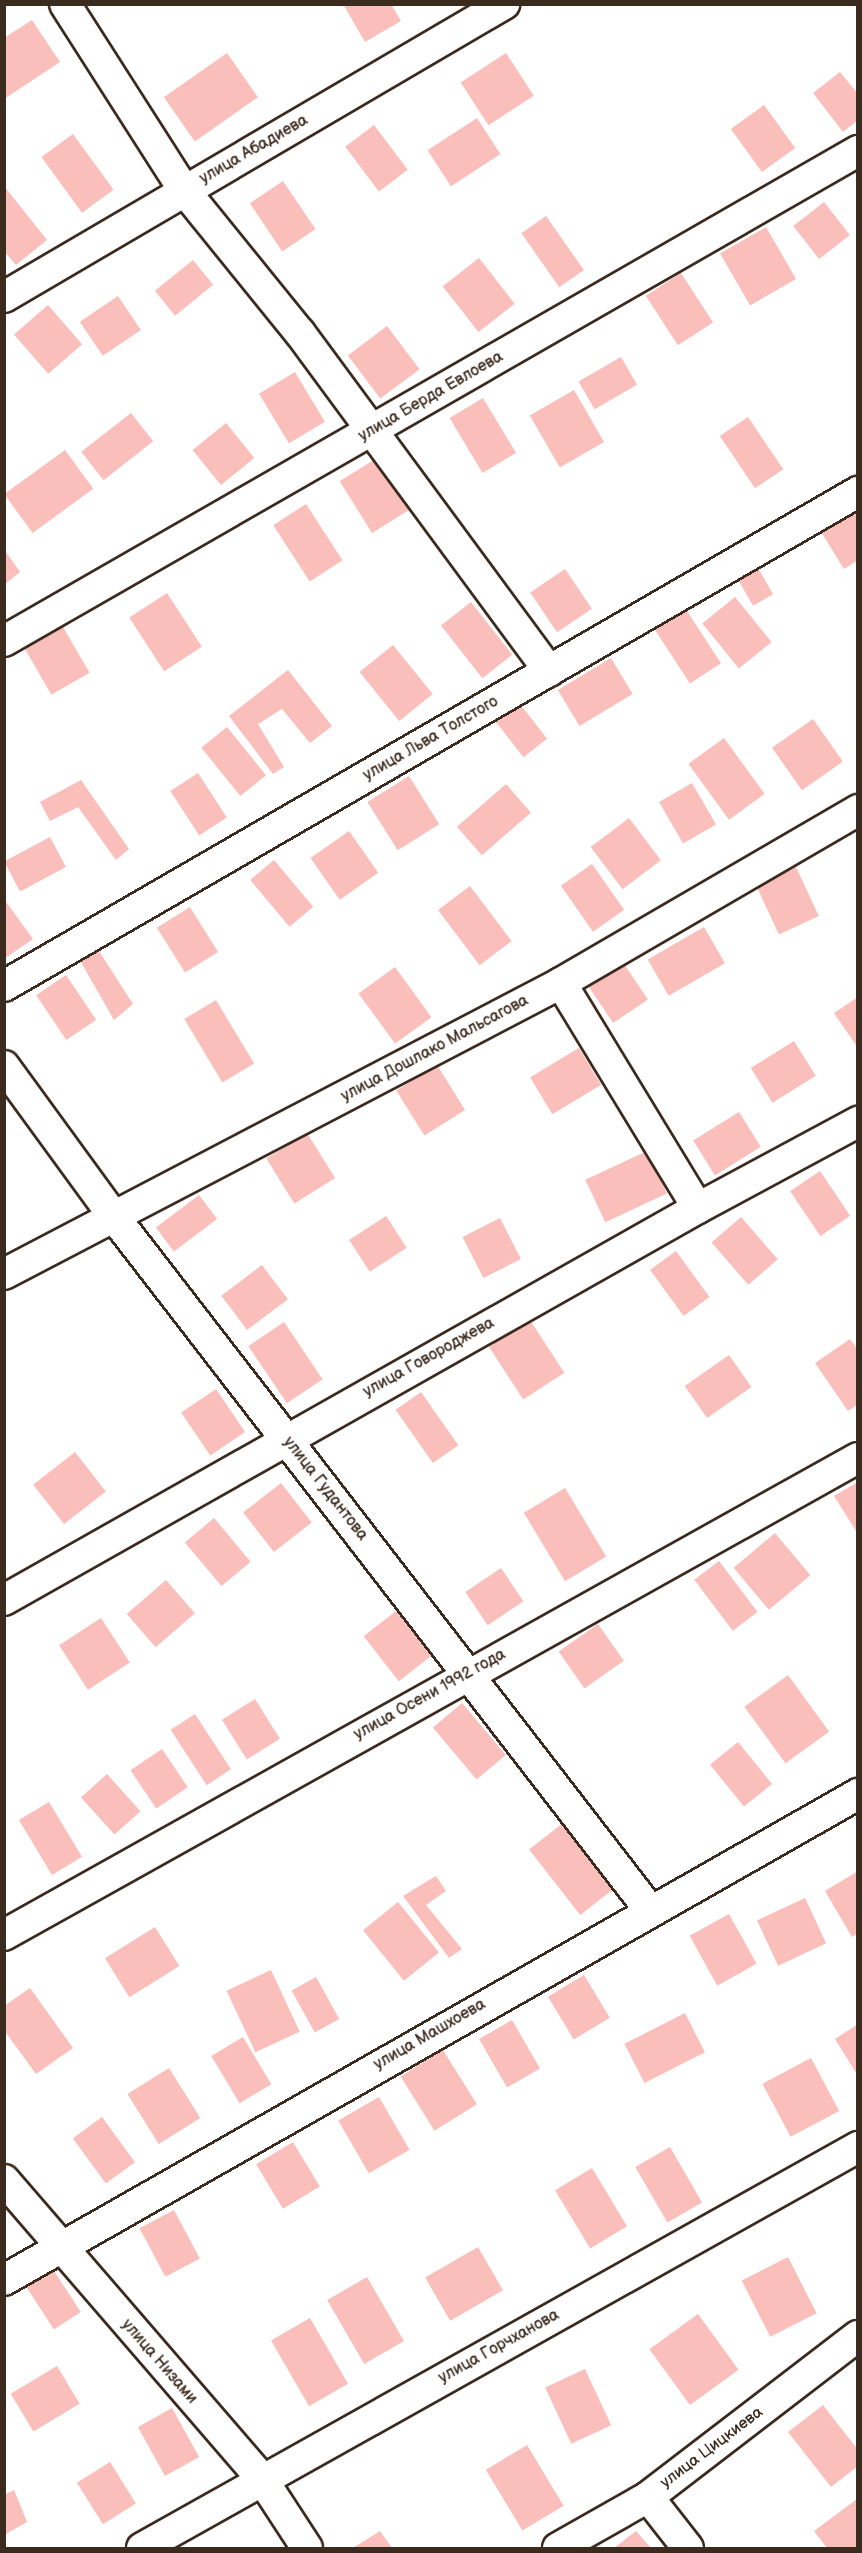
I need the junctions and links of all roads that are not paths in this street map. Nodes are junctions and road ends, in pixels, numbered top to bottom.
1 (65, 4) edge
2 (504, 4) edge
3 (858, 151) edge
4 (184, 190) junction
5 (4, 297) edge
6 (373, 430) junction
7 (858, 492) edge
8 (4, 641) edge
9 (549, 671) junction
10 (858, 810) edge
11 (561, 983) junction
12 (4, 986) edge
13 (4, 1066) edge
14 (858, 1122) edge
15 (698, 1208) junction
16 (115, 1218) junction
17 (4, 1274) edge
18 (287, 1438) junction
19 (858, 1458) edge
20 (4, 1600) edge
21 (468, 1674) junction
22 (858, 1794) edge
23 (649, 1909) junction
24 (4, 1935) edge
25 (858, 2147) edge
26 (4, 2180) edge
27 (59, 2248) junction
28 (4, 2280) edge
29 (858, 2336) edge
30 (262, 2479) junction
31 (648, 2497) junction
32 (142, 2548) edge
33 (307, 2548) edge
34 (558, 2548) edge
35 (688, 2548) edge

1 - 4 street
2 - 4 street, улица Абадиева
3 - 6 street, улица Берда Евлоева
4 - 5 street, улица Абадиева
4 - 6 street
6 - 8 street, улица Берда Евлоева
6 - 9 street
7 - 9 street, улица Льва Толстого
9 - 12 street, улица Льва Толстого
10 - 11 street, улица Дошлако Мальсагова
11 - 15 street
11 - 16 street, улица Дошлако Мальсагова
13 - 16 street, улица Гудантова
14 - 15 street, улица Говороджева
15 - 18 street, улица Говороджева
16 - 17 street, улица Дошлако Мальсагова
16 - 18 street, улица Гудантова
18 - 20 street, улица Говороджева
18 - 21 street, улица Гудантова
19 - 21 street, улица Осени 1992 года
21 - 23 street, улица Гудантова
21 - 24 street, улица Осени 1992 года
22 - 23 street, улица Машхоева
23 - 27 street, улица Машхоева
25 - 30 street, улица Горчханова
26 - 27 street, улица Низами
27 - 28 street, улица Машхоева
27 - 30 street, улица Низами
29 - 31 street, улица Цицкиева
30 - 32 street, улица Горчханова
30 - 33 street, улица Низами
31 - 34 street, улица Цицкиева
31 - 35 street

